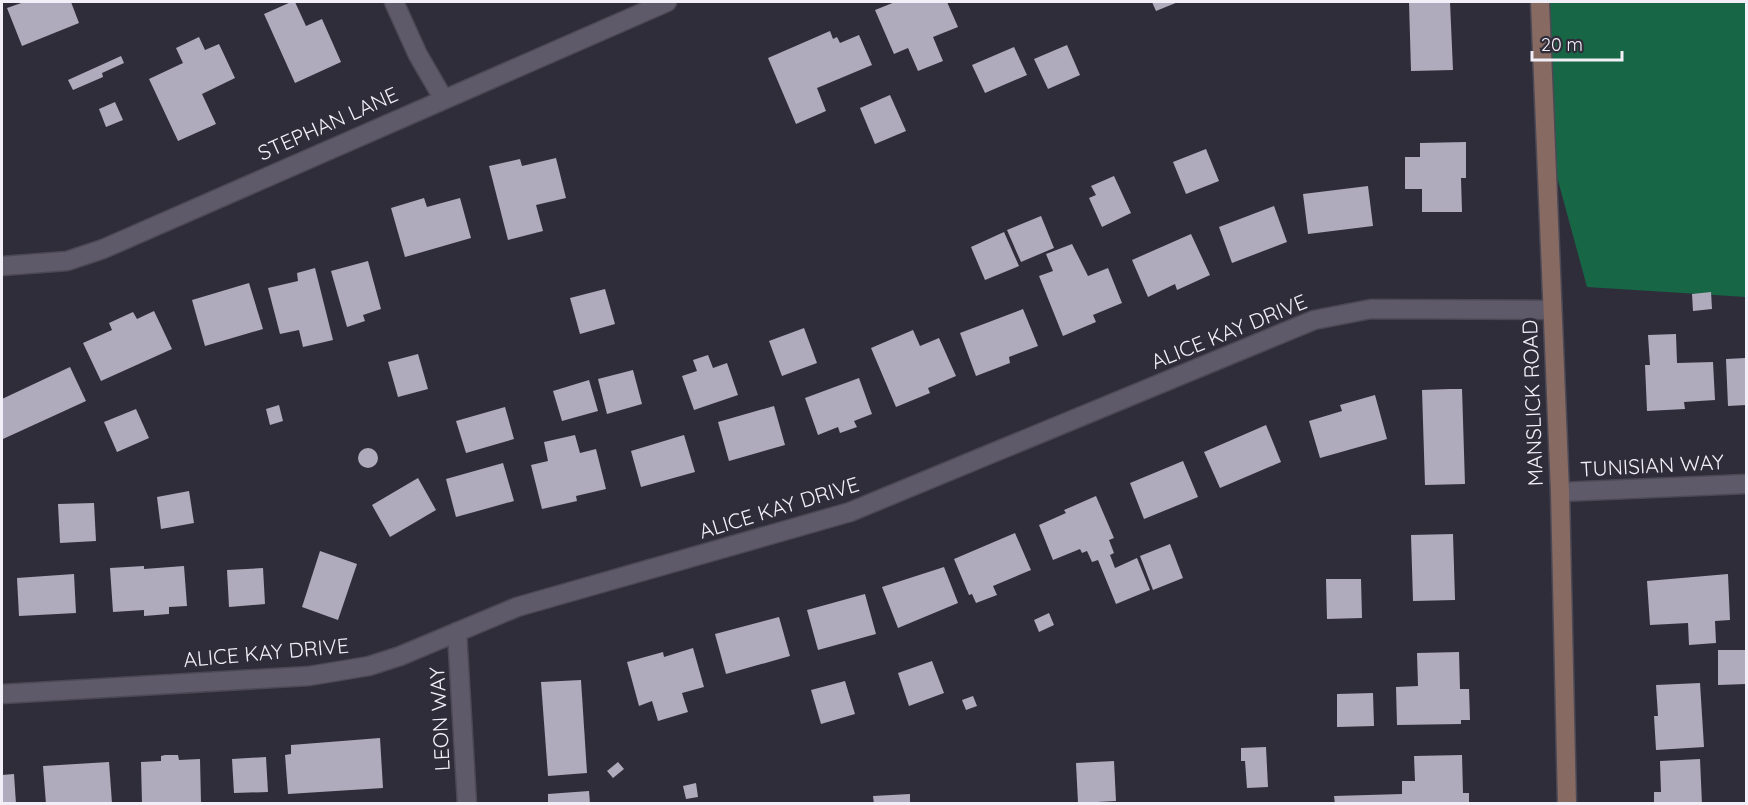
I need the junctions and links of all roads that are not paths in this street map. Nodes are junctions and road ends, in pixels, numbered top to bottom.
1 (394, 2) edge
2 (667, 2) edge
3 (1540, 2) edge
4 (443, 98) junction
5 (2, 266) edge
6 (1551, 310) junction
7 (1746, 484) edge
8 (1560, 492) junction
9 (458, 632) junction
10 (2, 694) edge
11 (467, 804) edge
12 (1567, 804) edge

1 - 4 street
2 - 4 street, STEPHAN LANE
3 - 6 main road, MANSLICK ROAD
4 - 5 street, STEPHAN LANE
6 - 8 main road, MANSLICK ROAD
6 - 9 street, ALICE KAY DRIVE
7 - 8 street, TUNISIAN WAY
8 - 12 main road, MANSLICK ROAD
9 - 10 street, ALICE KAY DRIVE
9 - 11 street, LEON WAY

